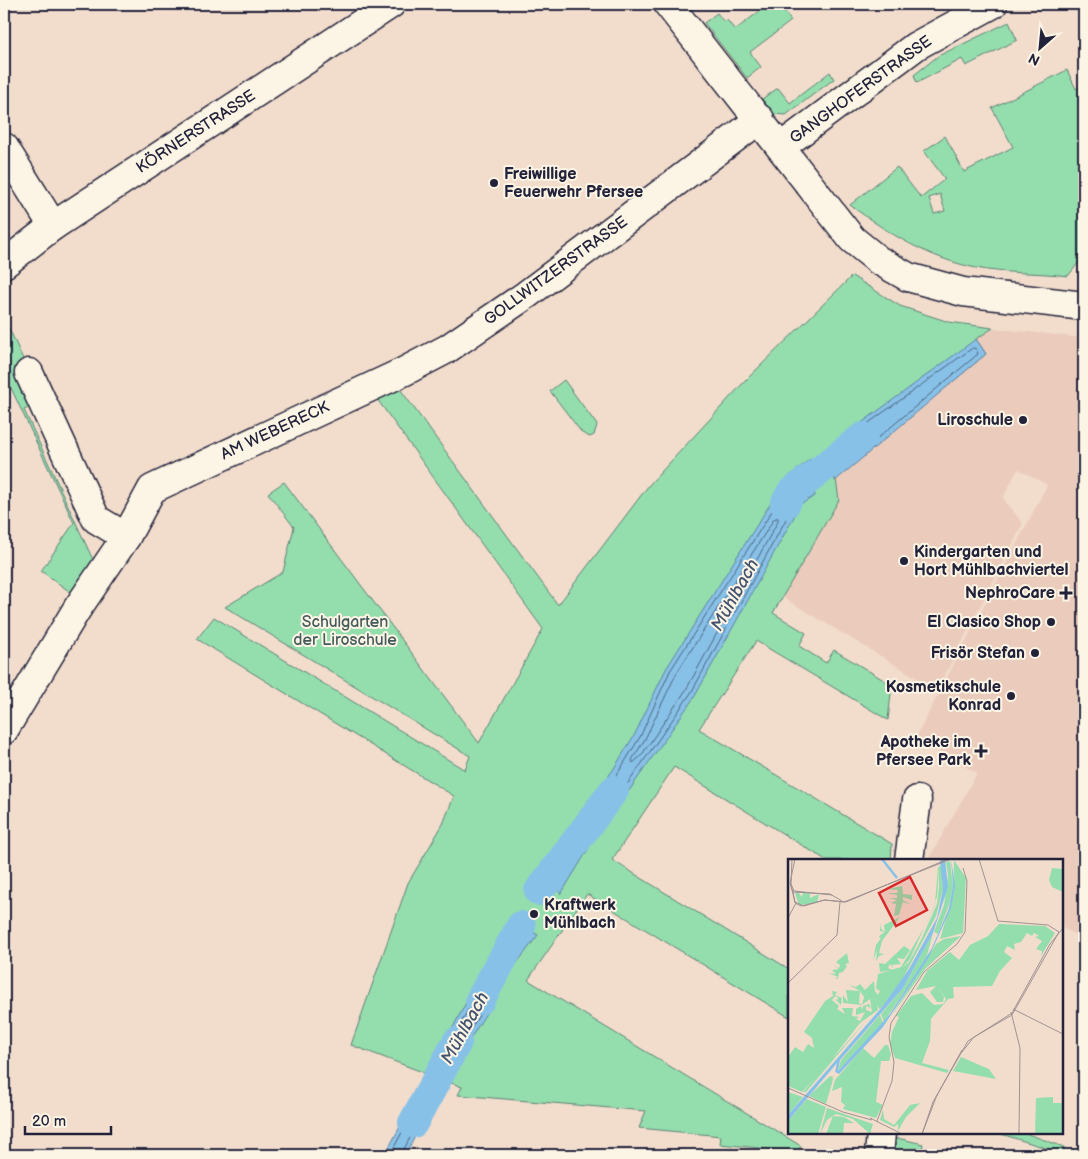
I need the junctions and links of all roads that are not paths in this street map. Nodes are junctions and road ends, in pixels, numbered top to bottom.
1 (392, 4) edge
2 (668, 4) edge
3 (993, 4) edge
4 (760, 119) junction
5 (4, 147) edge
6 (781, 147) junction
7 (53, 226) junction
8 (4, 264) edge
9 (1084, 306) edge
10 (447, 349) joint
11 (29, 373) dead end
12 (126, 537) junction
13 (4, 730) edge
14 (917, 800) dead end
15 (909, 859) edge
16 (881, 1134) edge
17 (879, 1155) edge

1 - 7 street, KÖRNERSTRASSE
2 - 4 street
3 - 6 street, GANGHOFERSTRASSE
4 - 6 street
4 - 10 street, GOLLWITZERSTRASSE
5 - 7 street
6 - 9 street
7 - 8 street, KÖRNERSTRASSE
10 - 12 street, AM WEBERECK
11 - 12 street
12 - 13 street, AM WEBERECK
14 - 15 street
16 - 17 street

